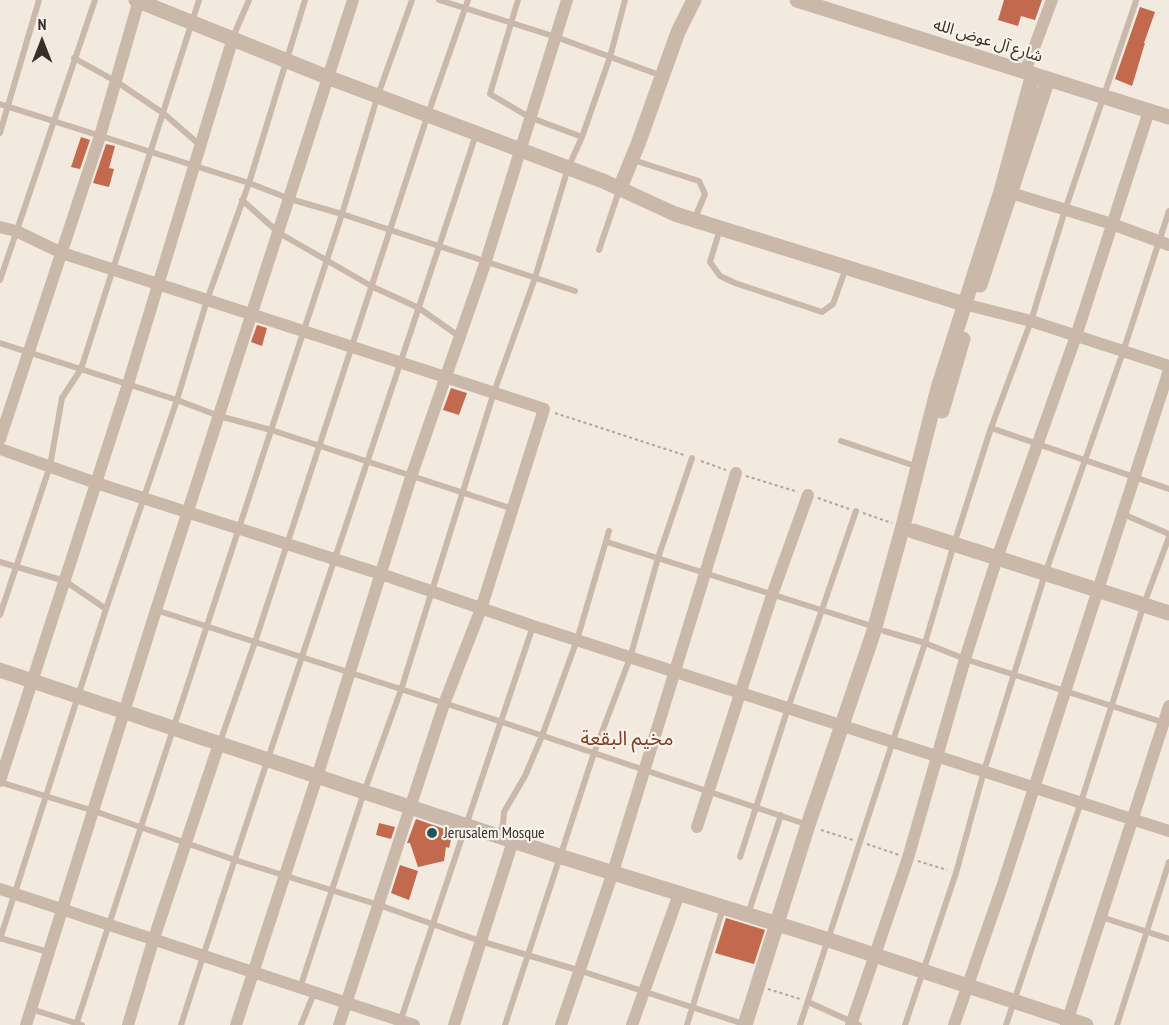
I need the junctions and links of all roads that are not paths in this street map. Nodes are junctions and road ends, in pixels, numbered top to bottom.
1 (39, 0) edge
2 (95, 0) edge
3 (138, 0) edge
4 (199, 0) edge
5 (249, 0) edge
6 (305, 0) edge
7 (353, 0) edge
8 (412, 0) edge
9 (439, 0) edge
10 (468, 0) edge
11 (518, 0) edge
12 (567, 0) edge
13 (625, 0) edge
14 (682, 0) edge
15 (694, 0) edge
16 (797, 0) edge
17 (1052, 0) edge
18 (1136, 1) edge
19 (465, 9) junction
20 (192, 23) junction
21 (512, 24) junction
22 (556, 37) junction
23 (233, 38) junction
24 (610, 57) junction
25 (74, 58) junction
26 (286, 60) junction
27 (654, 73) junction
28 (1036, 75) junction
29 (327, 77) junction
30 (117, 82) junction
31 (378, 95) junction
32 (1103, 97) junction
33 (0, 104) edge
34 (9, 106) junction
35 (1149, 111) junction
36 (164, 113) junction
37 (428, 114) junction
38 (529, 117) junction
39 (1169, 117) edge
40 (55, 120) junction
41 (476, 132) junction
42 (0, 133) edge
43 (100, 136) junction
44 (582, 137) junction
45 (201, 146) junction
46 (519, 150) junction
47 (151, 153) junction
48 (632, 159) junction
49 (194, 165) junction
50 (568, 168) junction
51 (249, 183) junction
52 (617, 187) junction
53 (1011, 193) junction
54 (290, 199) junction
55 (242, 200) junction
56 (1065, 210) junction
57 (1169, 211) edge
58 (342, 214) junction
59 (694, 220) junction
60 (1112, 224) junction
61 (0, 227) edge
62 (720, 228) junction
63 (391, 230) junction
64 (16, 231) junction
65 (279, 233) junction
66 (1164, 243) edge
67 (440, 246) junction
68 (599, 250) dead end
69 (62, 253) junction
70 (327, 260) junction
71 (485, 261) junction
72 (846, 267) junction
73 (113, 269) junction
74 (535, 278) junction
75 (0, 280) edge
76 (158, 284) junction
77 (373, 287) junction
78 (575, 291) dead end
79 (207, 300) junction
80 (968, 305) junction
81 (419, 308) junction
82 (251, 314) junction
83 (1031, 321) junction
84 (303, 330) junction
85 (1076, 336) junction
86 (460, 337) junction
87 (0, 343) edge
88 (353, 347) junction
89 (29, 352) junction
90 (1124, 352) junction
91 (401, 362) junction
92 (1169, 368) edge
93 (81, 369) junction
94 (445, 376) junction
95 (128, 384) junction
96 (494, 392) junction
97 (177, 400) junction
98 (219, 416) junction
99 (991, 428) junction
100 (270, 430) junction
101 (0, 439) edge
102 (841, 441) dead end
103 (1037, 444) junction
104 (320, 446) junction
105 (0, 449) edge
106 (692, 458) road end
107 (1084, 461) junction
108 (368, 462) junction
109 (50, 466) junction
110 (919, 467) junction
111 (736, 473) road end
112 (411, 477) junction
113 (1134, 477) junction
114 (96, 483) junction
115 (1169, 489) edge
116 (464, 493) junction
117 (808, 495) road end
118 (144, 498) junction
119 (514, 509) junction
120 (856, 511) road end
121 (188, 512) junction
122 (1122, 514) junction
123 (238, 528) junction
124 (908, 529) junction
125 (609, 531) dead end
126 (1169, 536) edge
127 (607, 542) junction
128 (287, 544) junction
129 (954, 544) junction
130 (658, 558) junction
131 (997, 558) junction
132 (335, 559) junction
133 (0, 561) edge
134 (17, 567) junction
135 (706, 573) junction
136 (381, 574) junction
137 (1045, 574) junction
138 (65, 581) junction
139 (430, 591) junction
140 (1097, 591) junction
141 (772, 595) junction
142 (1144, 604) junction
143 (106, 609) junction
144 (481, 609) junction
145 (156, 610) junction
146 (822, 610) junction
147 (1169, 612) edge
148 (0, 615) edge
149 (206, 625) junction
150 (532, 627) junction
151 (879, 629) junction
152 (577, 640) junction
153 (255, 642) junction
154 (925, 643) junction
155 (303, 657) junction
156 (630, 658) junction
157 (964, 659) junction
158 (0, 670) edge
159 (350, 673) junction
160 (675, 673) junction
161 (1013, 675) junction
162 (33, 681) junction
163 (401, 690) junction
164 (1065, 691) junction
165 (740, 693) junction
166 (78, 695) junction
167 (444, 704) junction
168 (1111, 706) junction
169 (1169, 706) edge
170 (788, 708) junction
171 (125, 712) junction
172 (501, 723) junction
173 (1166, 723) edge
174 (172, 728) junction
175 (845, 728) junction
176 (542, 736) junction
177 (892, 742) junction
178 (219, 744) junction
179 (594, 753) junction
180 (936, 756) junction
181 (267, 759) junction
182 (645, 770) junction
183 (984, 771) junction
184 (317, 777) junction
185 (0, 782) edge
186 (1034, 787) junction
187 (709, 791) junction
188 (364, 792) junction
189 (46, 796) junction
190 (1081, 802) junction
191 (757, 807) junction
192 (411, 808) junction
193 (94, 811) junction
194 (781, 815) junction
195 (1132, 819) junction
196 (465, 825) junction
197 (140, 827) junction
198 (697, 827) dead end
199 (813, 827) junction
200 (1169, 831) edge
201 (506, 839) junction
202 (186, 843) junction
203 (562, 857) junction
204 (740, 857) dead end
205 (235, 860) junction
206 (1169, 862) edge
207 (613, 872) junction
208 (285, 875) junction
209 (0, 889) edge
210 (332, 890) junction
211 (15, 894) junction
212 (679, 894) junction
213 (380, 905) junction
214 (724, 907) junction
215 (63, 909) junction
216 (748, 914) junction
217 (1101, 917) junction
218 (433, 922) junction
219 (109, 924) junction
220 (782, 926) junction
221 (1146, 931) junction
222 (0, 938) edge
223 (1169, 939) edge
224 (153, 940) junction
225 (829, 940) junction
226 (480, 941) junction
227 (49, 952) junction
228 (529, 955) junction
229 (203, 956) junction
230 (874, 956) junction
231 (581, 971) junction
232 (922, 972) junction
233 (253, 973) junction
234 (967, 984) junction
235 (300, 988) junction
236 (643, 991) junction
237 (315, 992) junction
238 (1013, 1000) junction
239 (346, 1002) junction
240 (808, 1002) junction
241 (693, 1007) junction
242 (31, 1009) junction
243 (1067, 1022) edge
244 (399, 1023) edge
245 (78, 1024) edge
246 (854, 1024) edge
247 (26, 1025) edge
248 (128, 1025) edge
249 (181, 1025) edge
250 (236, 1025) edge
251 (301, 1025) edge
252 (339, 1025) edge
253 (414, 1025) edge
254 (454, 1025) edge
255 (505, 1025) edge
256 (561, 1025) edge
257 (632, 1025) edge
258 (687, 1025) edge
259 (745, 1025) edge
260 (755, 1025) edge
261 (801, 1025) edge
262 (905, 1025) edge
263 (954, 1025) edge
264 (1006, 1025) edge
265 (1086, 1025) edge
266 (1118, 1025) edge

1 - 34 lane
2 - 25 lane
3 - 20 street
3 - 30 street
4 - 20 lane
5 - 23 lane
6 - 26 lane
7 - 29 street
8 - 31 lane
9 - 19 lane
10 - 19 lane
11 - 21 lane
12 - 22 street
13 - 24 lane
14 - 27 street
15 - 48 street
16 - 28 street, شارع آل عوض الله
17 - 28 street
18 - 32 lane
19 - 21 lane
19 - 37 lane
20 - 23 street
20 - 36 lane
21 - 22 lane
21 - 38 lane
22 - 24 lane
22 - 38 street
23 - 26 street
23 - 45 street
24 - 27 lane
24 - 44 lane
25 - 30 lane
25 - 40 lane
26 - 29 street
26 - 51 lane
27 - 52 street
28 - 32 street, شارع آل عوض الله
28 - 53 street
28 - 80 street
29 - 31 street
29 - 54 street
30 - 36 lane
30 - 43 street
31 - 37 street
31 - 58 lane
32 - 35 street, شارع آل عوض الله
32 - 56 lane
33 - 34 lane
34 - 40 lane
34 - 42 lane
35 - 39 street, شارع آل عوض الله
35 - 60 street
36 - 45 lane
36 - 47 lane
37 - 41 street
37 - 63 lane
38 - 44 lane
38 - 46 street
40 - 43 lane
40 - 64 lane
41 - 46 street
41 - 67 lane
43 - 47 lane
43 - 69 street
44 - 50 lane
45 - 49 street
46 - 50 street
46 - 71 street
47 - 49 lane
47 - 73 lane
48 - 52 street
48 - 59 lane
49 - 51 lane
49 - 76 street
50 - 52 street
50 - 74 lane
51 - 54 lane
51 - 55 lane
52 - 59 street
52 - 68 lane
53 - 56 street
53 - 80 street
54 - 58 lane
54 - 65 street
55 - 65 lane
55 - 79 lane
56 - 60 street
56 - 83 lane
57 - 66 lane
58 - 63 lane
58 - 70 lane
59 - 62 street
60 - 66 street
60 - 85 street
61 - 64 street
62 - 72 street
62 - 72 lane
63 - 67 lane
63 - 77 lane
64 - 69 street
64 - 75 lane
65 - 70 lane
65 - 82 street
66 - 90 lane
67 - 71 lane
67 - 81 lane
69 - 73 street
69 - 89 street
70 - 77 lane
70 - 84 lane
71 - 74 lane
71 - 86 street
72 - 80 street
73 - 76 street
73 - 93 lane
74 - 78 lane
74 - 96 lane
76 - 79 street
76 - 95 street
77 - 81 lane
77 - 88 lane
79 - 82 street
79 - 97 lane
80 - 83 street
80 - 110 street
80 - 124 street
81 - 86 lane
81 - 91 lane
82 - 84 street
82 - 98 street
83 - 85 street
83 - 99 lane
84 - 88 street
84 - 100 lane
85 - 90 street
85 - 103 street
86 - 94 street
87 - 89 lane
88 - 91 street
88 - 104 lane
89 - 93 lane
89 - 101 street
90 - 92 street
90 - 107 lane
91 - 94 street
91 - 108 lane
92 - 113 street
93 - 95 lane
93 - 109 lane
94 - 96 street
94 - 112 street
95 - 97 lane
95 - 114 street
96 - 116 lane
96 - 119 street
97 - 98 lane
97 - 118 lane
98 - 100 lane
98 - 121 street
99 - 103 lane
99 - 129 lane
100 - 104 lane
100 - 123 lane
102 - 110 lane
103 - 107 lane
103 - 131 street
104 - 108 lane
104 - 128 lane
105 - 109 street
106 - 130 lane
107 - 113 lane
107 - 137 lane
108 - 112 lane
108 - 132 lane
109 - 114 street
109 - 134 lane
110 - 124 street
111 - 135 street
112 - 116 lane
112 - 136 street
113 - 115 lane
113 - 122 street
114 - 118 street
114 - 138 street
116 - 119 lane
116 - 139 lane
117 - 141 street
118 - 121 street
118 - 143 lane
119 - 144 street
120 - 146 lane
121 - 123 street
121 - 145 street
122 - 126 lane
122 - 140 street
123 - 128 street
123 - 149 lane
124 - 129 street
124 - 151 street
125 - 127 lane
126 - 142 lane
127 - 130 lane
127 - 152 lane
128 - 132 street
128 - 153 lane
129 - 131 street
129 - 154 lane
130 - 135 lane
130 - 156 lane
131 - 137 street
131 - 157 street
132 - 136 street
132 - 155 lane
133 - 134 lane
134 - 138 lane
134 - 148 lane
135 - 141 lane
135 - 160 street
136 - 139 street
136 - 159 street
137 - 140 street
137 - 161 lane
138 - 143 lane
138 - 162 street
139 - 144 street
139 - 163 lane
140 - 142 street
140 - 164 street
141 - 146 lane
141 - 165 street
142 - 147 street
142 - 168 lane
143 - 166 lane
144 - 150 street
144 - 167 street
145 - 149 lane
145 - 171 street
146 - 151 lane
146 - 170 lane
149 - 153 lane
149 - 174 lane
150 - 152 street
150 - 172 lane
151 - 154 lane
151 - 175 street
152 - 156 street
152 - 176 lane
153 - 155 lane
153 - 178 lane
154 - 157 lane
154 - 177 lane
155 - 159 lane
155 - 181 lane
156 - 160 street
156 - 179 lane
157 - 161 lane
157 - 180 street
158 - 162 street
159 - 163 lane
159 - 184 street
160 - 165 street
160 - 182 street
161 - 164 lane
161 - 183 lane
162 - 166 street
162 - 185 street
163 - 167 lane
163 - 188 lane
164 - 168 lane
164 - 186 street
165 - 170 street
165 - 187 street
166 - 171 street
166 - 189 lane
167 - 172 lane
167 - 192 street
168 - 173 lane
168 - 190 lane
169 - 173 street
170 - 175 street
170 - 191 lane
171 - 174 street
171 - 193 street
172 - 176 lane
172 - 196 lane
173 - 195 street
174 - 178 street
174 - 197 lane
175 - 177 street
175 - 199 street
176 - 179 lane
176 - 201 lane
177 - 180 street
177 - 225 lane
178 - 181 street
178 - 202 street
179 - 182 lane
179 - 203 lane
180 - 183 street
180 - 230 street
181 - 184 street
181 - 205 lane
182 - 187 lane
182 - 207 street
183 - 186 street
183 - 232 lane
184 - 188 street
184 - 208 street
185 - 189 lane
186 - 190 street
186 - 234 street
187 - 191 lane
187 - 198 street
188 - 192 street
188 - 210 lane
189 - 193 lane
189 - 211 lane
190 - 195 street
190 - 238 lane
191 - 194 lane
191 - 204 lane
192 - 196 street
192 - 213 street
193 - 197 lane
193 - 215 street
194 - 199 lane
194 - 216 lane
195 - 200 street
195 - 217 street
196 - 201 street
196 - 218 lane
197 - 202 lane
197 - 219 lane
199 - 220 street
201 - 203 street
201 - 226 street
202 - 205 lane
202 - 224 street
203 - 207 street
203 - 228 lane
205 - 208 lane
205 - 229 lane
206 - 221 lane
207 - 212 street
207 - 231 street
208 - 210 lane
208 - 233 street
209 - 211 street
210 - 213 lane
210 - 235 lane
211 - 215 street
211 - 222 lane
212 - 214 street
212 - 236 street
213 - 218 lane
213 - 239 street
214 - 216 street
214 - 241 lane
215 - 219 street
215 - 227 street
216 - 220 street
217 - 221 lane
217 - 243 street
218 - 226 lane
218 - 244 lane
219 - 224 street
219 - 245 lane
220 - 225 street
220 - 259 street
220 - 260 street
221 - 223 lane
221 - 266 lane
222 - 227 lane
224 - 229 street
224 - 248 street
225 - 230 street
225 - 240 lane
226 - 228 lane
226 - 254 street
227 - 242 street
228 - 231 lane
228 - 255 lane
229 - 233 street
229 - 249 lane
230 - 232 street
230 - 246 street
231 - 236 lane
231 - 256 street
232 - 234 street
232 - 262 lane
233 - 235 street
233 - 250 street
234 - 238 street
234 - 263 street
235 - 237 street
236 - 241 lane
236 - 257 street
237 - 239 street
237 - 251 lane
238 - 243 street
238 - 264 lane
239 - 244 street
239 - 252 street
240 - 246 lane
240 - 261 lane
241 - 258 lane
241 - 259 lane
242 - 245 lane
242 - 247 street
243 - 265 street
244 - 253 street

